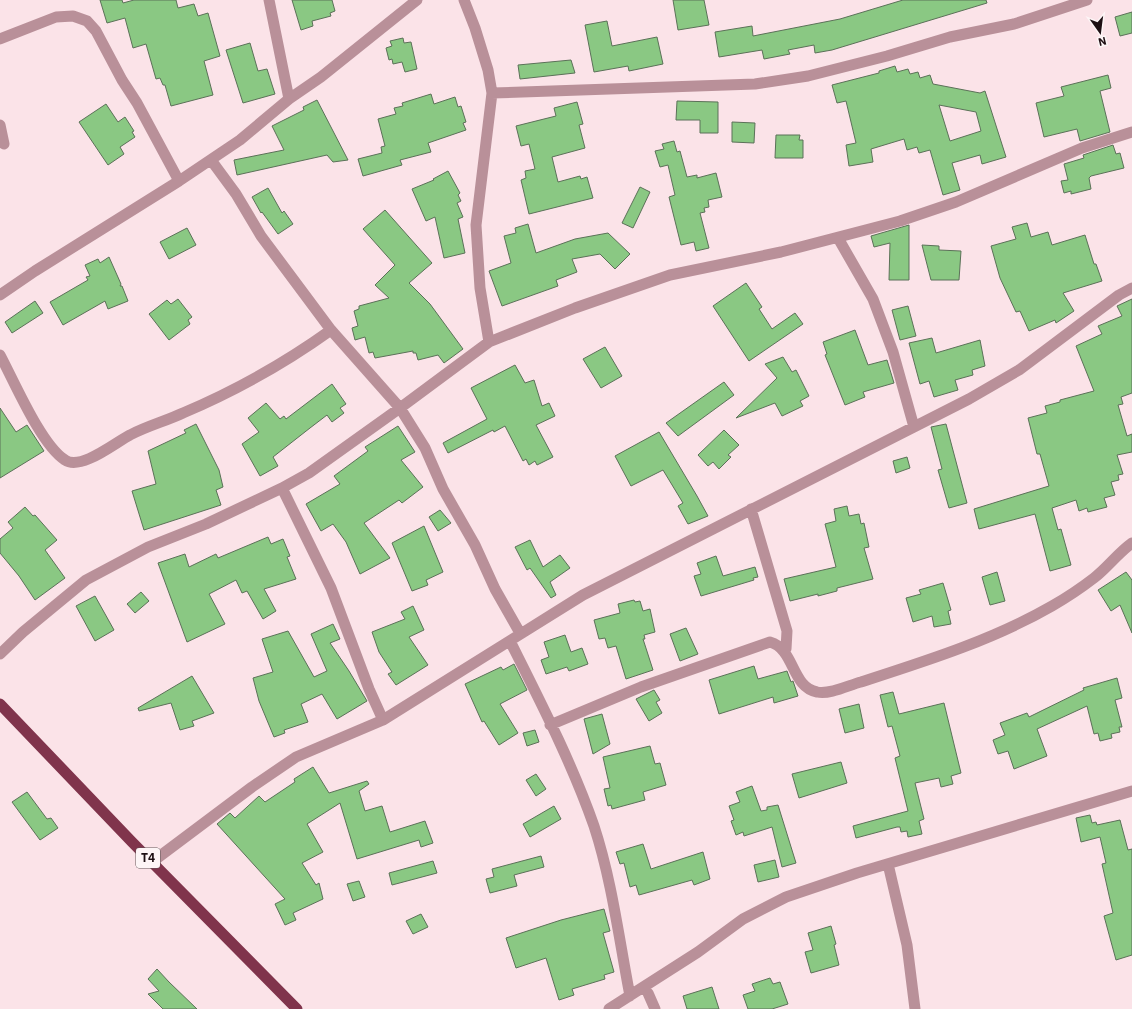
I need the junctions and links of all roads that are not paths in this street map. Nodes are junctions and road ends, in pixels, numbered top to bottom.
1 (262, 0) edge
2 (269, 0) edge
3 (417, 0) edge
4 (464, 0) edge
5 (1087, 0) edge
6 (271, 13) junction
7 (0, 39) edge
8 (492, 93) junction
9 (289, 99) junction
10 (0, 125) edge
11 (1132, 132) edge
12 (4, 144) dead end
13 (211, 160) junction
14 (180, 181) junction
15 (838, 238) junction
16 (1132, 288) edge
17 (0, 295) edge
18 (331, 330) junction
19 (489, 342) junction
20 (0, 355) edge
21 (400, 408) junction
22 (914, 427) junction
23 (282, 488) junction
24 (751, 509) junction
25 (1132, 543) edge
26 (520, 633) junction
27 (510, 641) junction
28 (781, 647) junction
29 (0, 654) edge
30 (0, 704) edge
31 (383, 720) junction
32 (550, 725) junction
33 (1132, 791) edge
34 (152, 862) junction
35 (888, 864) junction
36 (648, 993) dead end
37 (630, 996) junction
38 (297, 1009) edge
39 (609, 1009) edge
40 (655, 1009) edge
41 (915, 1009) edge

1 - 6 street
2 - 6 street
3 - 9 street
4 - 8 street
5 - 8 street
6 - 9 street
7 - 14 street
8 - 19 street
9 - 13 street
10 - 12 street
11 - 15 street
13 - 14 street
13 - 18 street
14 - 17 street
15 - 19 street
15 - 22 street
16 - 22 street
18 - 20 street
18 - 21 street
19 - 21 street
21 - 23 street
21 - 26 street
22 - 24 street
23 - 29 street
23 - 31 street
24 - 26 street
24 - 28 street
25 - 28 street
26 - 27 street
27 - 31 street
27 - 32 street
28 - 32 street
30 - 34 highway, T4
31 - 34 street
32 - 37 street
33 - 35 street
34 - 38 highway, T4
35 - 37 street
35 - 41 street
36 - 40 street
37 - 39 street

